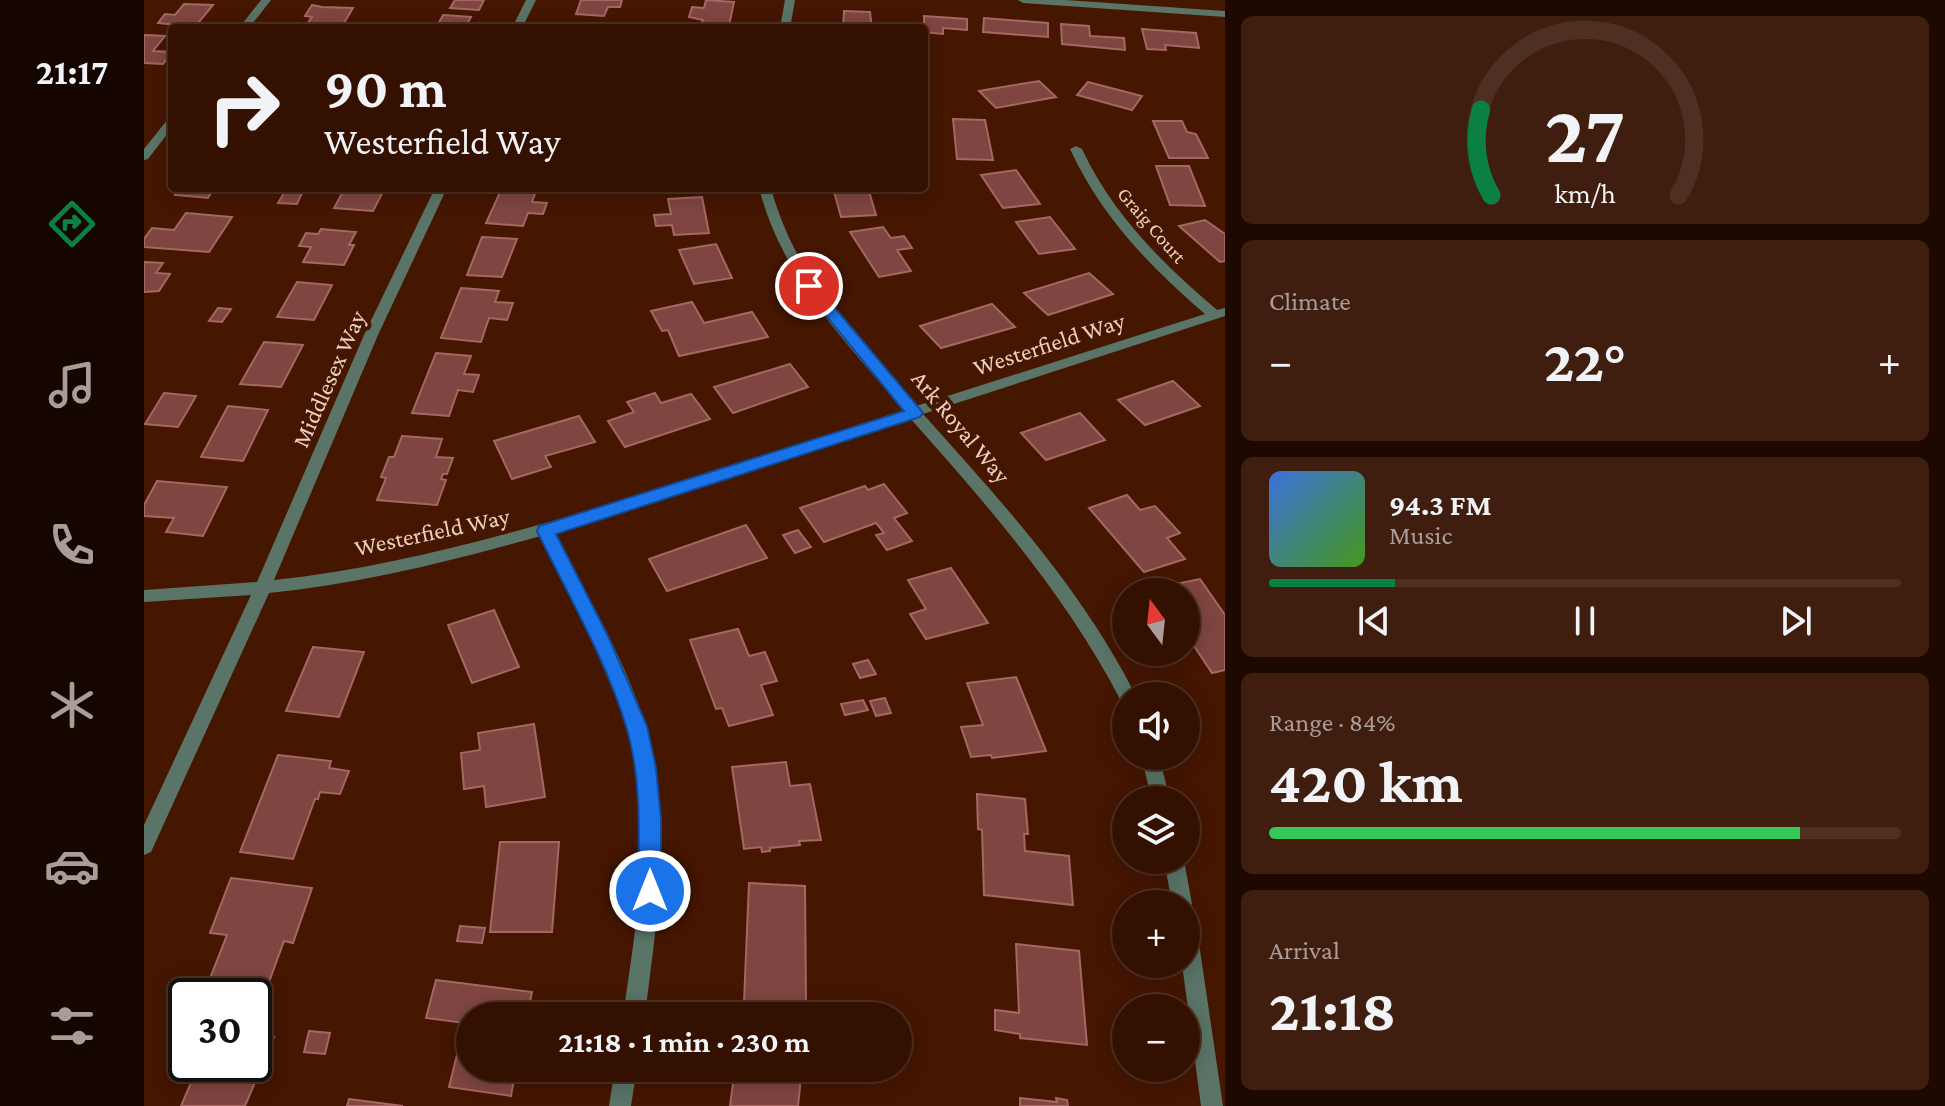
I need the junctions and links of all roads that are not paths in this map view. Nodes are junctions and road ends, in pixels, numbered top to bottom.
1 (266, 0) edge
2 (531, 0) edge
3 (790, 0) edge
4 (1023, 0) edge
5 (1225, 14) edge
6 (247, 24) edge
7 (519, 24) edge
8 (786, 24) edge
9 (168, 126) edge
10 (1076, 149) dead end
11 (144, 157) edge
12 (439, 192) edge
13 (766, 192) edge
14 (1219, 314) edge
15 (915, 413) junction
16 (546, 531) junction
17 (262, 590) junction
18 (144, 596) edge
19 (1119, 682) edge
20 (144, 846) edge
21 (1194, 978) edge
22 (636, 1002) edge
23 (624, 1082) edge
24 (620, 1106) edge
25 (1212, 1106) edge

1 - 6 street
2 - 7 street
3 - 8 street
4 - 5 street
9 - 11 street
10 - 14 street, Graig Court
12 - 17 street, Middlesex Way
13 - 15 street, Ark Royal Way
14 - 15 street, Westerfield Way
15 - 16 street, Westerfield Way
15 - 19 street, Ark Royal Way
16 - 17 street, Westerfield Way
16 - 22 street
17 - 18 street, Westerfield Way
17 - 20 street, Middlesex Way
21 - 25 street
23 - 24 street

